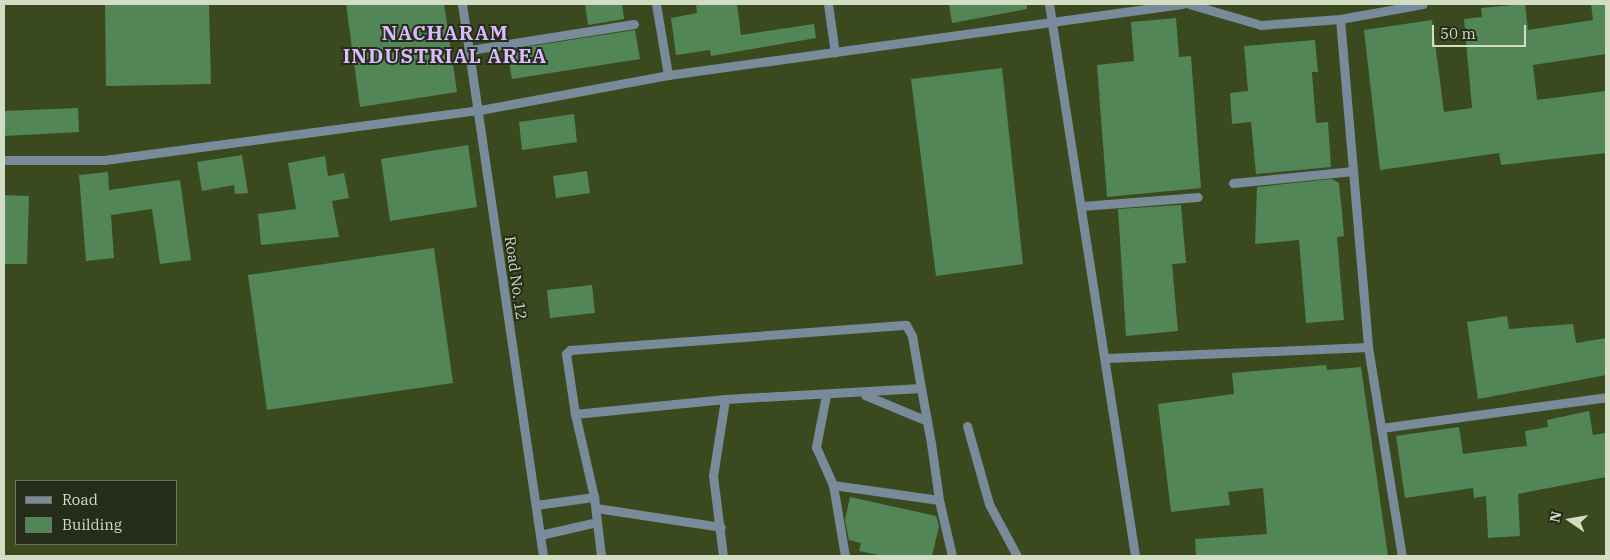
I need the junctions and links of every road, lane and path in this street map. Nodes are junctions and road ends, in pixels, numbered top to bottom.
1 (462, 4) edge
2 (656, 4) edge
3 (828, 4) edge
4 (1049, 4) edge
5 (1182, 4) edge
6 (1189, 4) edge
7 (1423, 4) edge
8 (1340, 19) junction
9 (634, 24) dead end
10 (1052, 24) junction
11 (470, 50) junction
12 (835, 53) junction
13 (668, 75) junction
14 (480, 110) junction
15 (4, 160) edge
16 (1352, 171) junction
17 (1233, 183) dead end
18 (1198, 197) dead end
19 (1082, 206) junction
20 (1368, 347) junction
21 (1107, 358) junction
22 (922, 388) junction
23 (862, 394) junction
24 (826, 395) junction
25 (1606, 397) edge
26 (725, 399) junction
27 (575, 414) junction
28 (927, 420) junction
29 (967, 426) dead end
30 (1381, 428) junction
31 (833, 486) junction
32 (594, 496) junction
33 (939, 500) junction
34 (536, 505) junction
35 (596, 508) junction
36 (596, 522) junction
37 (721, 527) junction
38 (540, 535) junction
39 (543, 556) edge
40 (601, 556) edge
41 (723, 556) edge
42 (845, 556) edge
43 (952, 556) edge
44 (1017, 556) edge
45 (1135, 556) edge
46 (1402, 556) edge

1 - 11 street, Road No. 12
2 - 13 street
3 - 12 street
4 - 10 street
5 - 10 street
6 - 8 street
7 - 8 street
8 - 16 street
9 - 11 street
10 - 12 street
10 - 19 street
11 - 14 street, Road No. 12
12 - 13 street
13 - 14 street
14 - 15 street
14 - 34 street, Road No. 12
16 - 17 street
16 - 20 street
18 - 19 street
19 - 21 street
20 - 21 street
20 - 30 street
21 - 45 street
22 - 23 street
22 - 27 street
22 - 28 street
23 - 24 street
23 - 28 street
24 - 26 street
24 - 31 street
25 - 30 street
26 - 27 street
26 - 37 street
27 - 32 street
28 - 33 street
29 - 44 street
30 - 46 street
31 - 33 street
31 - 42 street
32 - 34 street
32 - 35 street
33 - 43 street
34 - 38 street, Road No. 12
35 - 36 street
35 - 37 street
36 - 38 street
36 - 40 street
37 - 41 street
38 - 39 street, Road No. 12

